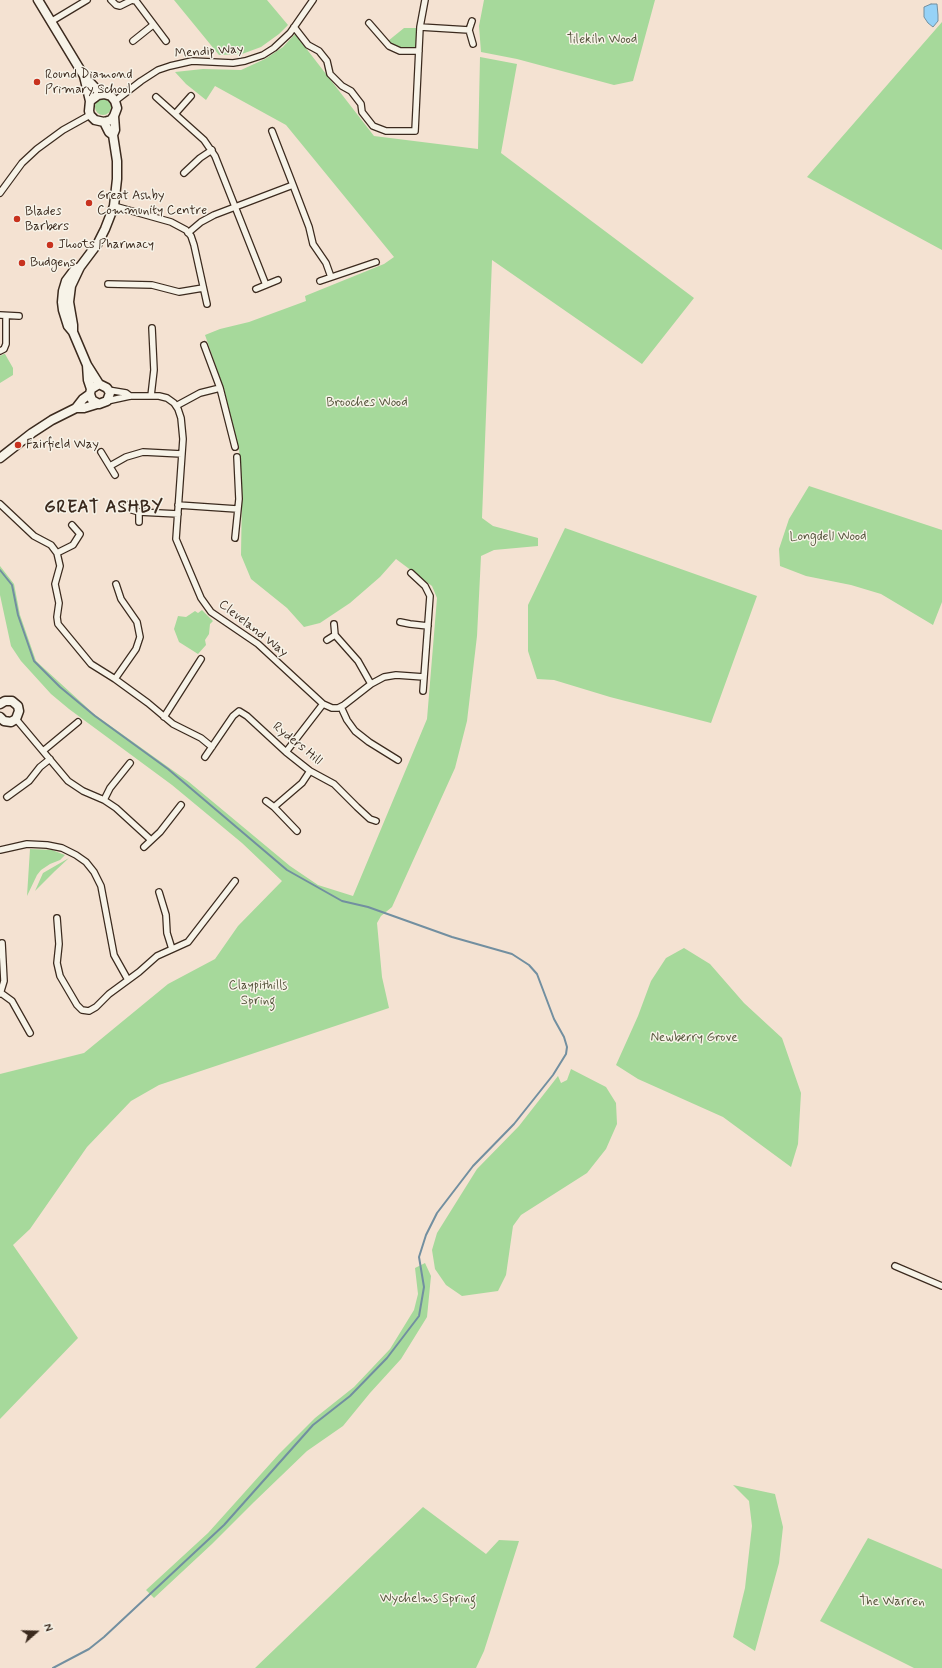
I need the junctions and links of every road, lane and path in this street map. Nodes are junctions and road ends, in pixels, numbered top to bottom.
1 (38, 0) edge
2 (87, 0) edge
3 (111, 0) edge
4 (313, 0) edge
5 (424, 0) edge
6 (52, 21) junction
7 (472, 21) dead end
8 (369, 23) dead end
9 (153, 25) junction
10 (420, 27) junction
11 (294, 28) junction
12 (469, 30) junction
13 (133, 40) dead end
14 (166, 41) dead end
15 (473, 44) dead end
16 (419, 52) junction
17 (84, 76) junction
18 (101, 94) junction
19 (191, 96) dead end
20 (156, 97) dead end
21 (115, 100) junction
22 (90, 101) junction
23 (175, 114) junction
24 (90, 115) junction
25 (114, 116) junction
26 (104, 122) junction
27 (272, 131) dead end
28 (113, 135) junction
29 (212, 150) junction
30 (184, 173) dead end
31 (293, 185) junction
32 (0, 193) edge
33 (114, 206) junction
34 (236, 207) junction
35 (188, 233) junction
36 (376, 262) dead end
37 (331, 276) junction
38 (278, 280) dead end
39 (320, 281) dead end
40 (108, 284) dead end
41 (266, 285) junction
42 (203, 288) junction
43 (256, 288) dead end
44 (207, 304) dead end
45 (3, 315) edge
46 (19, 316) dead end
47 (152, 328) dead end
48 (204, 344) dead end
49 (0, 351) edge
50 (87, 364) junction
51 (99, 384) junction
52 (220, 388) junction
53 (108, 390) junction
54 (90, 392) junction
55 (130, 396) junction
56 (151, 396) junction
57 (107, 401) junction
58 (97, 404) junction
59 (176, 406) junction
60 (76, 408) junction
61 (236, 447) dead end
62 (101, 452) dead end
63 (182, 454) junction
64 (237, 457) dead end
65 (0, 458) edge
66 (110, 466) junction
67 (116, 475) dead end
68 (0, 504) edge
69 (127, 505) dead end
70 (178, 505) junction
71 (238, 509) junction
72 (139, 512) junction
73 (178, 514) junction
74 (139, 522) dead end
75 (72, 525) dead end
76 (235, 538) dead end
77 (57, 553) junction
78 (411, 573) dead end
79 (116, 584) dead end
80 (400, 622) dead end
81 (334, 624) dead end
82 (428, 626) junction
83 (335, 635) junction
84 (327, 640) dead end
85 (201, 659) dead end
86 (424, 677) junction
87 (116, 679) junction
88 (371, 684) junction
89 (423, 691) dead end
90 (0, 693) edge
91 (2, 702) edge
92 (323, 704) junction
93 (341, 707) junction
94 (0, 717) edge
95 (164, 717) junction
96 (16, 719) junction
97 (78, 722) dead end
98 (212, 747) junction
99 (43, 751) junction
100 (286, 752) junction
101 (205, 757) dead end
102 (50, 759) junction
103 (398, 760) dead end
104 (130, 763) dead end
105 (310, 771) junction
106 (7, 797) dead end
107 (104, 800) junction
108 (266, 801) dead end
109 (181, 805) dead end
110 (274, 807) junction
111 (376, 822) dead end
112 (297, 831) dead end
113 (151, 840) junction
114 (144, 847) dead end
115 (0, 850) edge
116 (235, 881) dead end
117 (159, 892) dead end
118 (57, 918) dead end
119 (2, 943) dead end
120 (172, 949) junction
121 (128, 980) junction
122 (1, 993) edge
123 (30, 1033) dead end
124 (895, 1266) dead end
125 (942, 1286) edge

1 - 6 street
2 - 6 street
3 - 9 street
4 - 11 street, Mendip Way
5 - 10 street
6 - 17 street
7 - 12 street
8 - 16 street
9 - 13 street
9 - 14 street
10 - 12 street
10 - 16 street
11 - 16 street
11 - 21 street, Mendip Way
12 - 15 street
17 - 18 street
17 - 22 street
18 - 21 street
18 - 22 street
19 - 23 street
20 - 23 street
21 - 25 street
22 - 24 street
23 - 29 street
24 - 26 street
24 - 32 street
25 - 26 street
25 - 28 street
26 - 28 street
27 - 31 street
28 - 33 street
29 - 30 street
29 - 34 street
31 - 34 street
31 - 37 street
33 - 35 street
33 - 50 street
34 - 35 street
34 - 41 street
35 - 42 street
36 - 37 street
37 - 39 street
38 - 41 street
40 - 42 street
41 - 43 street
42 - 44 street
45 - 46 street
45 - 49 street
47 - 56 street
48 - 52 street
50 - 51 street
50 - 54 street
51 - 53 street
51 - 54 street
52 - 59 street
52 - 61 street
53 - 55 street
53 - 57 street
54 - 58 street
54 - 60 street
55 - 56 street
55 - 57 street
56 - 59 street
57 - 58 street
58 - 60 street
59 - 63 street, Cleveland Way
60 - 65 street
62 - 66 street
63 - 66 street
63 - 70 street, Cleveland Way
64 - 71 street
66 - 67 street
68 - 77 street
69 - 72 street
70 - 71 street
70 - 73 street, Cleveland Way
71 - 76 street
72 - 73 street
72 - 74 street
73 - 92 street, Cleveland Way
75 - 77 street
77 - 87 street
78 - 82 street
79 - 87 street
80 - 82 street
81 - 83 street
82 - 86 street
83 - 84 street
83 - 88 street
85 - 95 street
86 - 88 street
86 - 89 street
87 - 95 street
88 - 93 street
90 - 91 street
91 - 96 street
92 - 93 street
92 - 100 street
93 - 103 street
94 - 96 street
95 - 98 street
96 - 99 street
97 - 99 street
98 - 100 street, Ryders Hill
98 - 101 street, Ryders Hill
99 - 102 street
100 - 105 street, Ryders Hill
102 - 106 street
102 - 107 street
104 - 107 street
105 - 110 street
105 - 111 street, Ryders Hill
107 - 113 street
108 - 110 street
109 - 113 street
110 - 112 street
113 - 114 street
115 - 121 street
116 - 120 street
117 - 120 street
118 - 121 street
119 - 122 street
120 - 121 street
122 - 123 street
124 - 125 street

